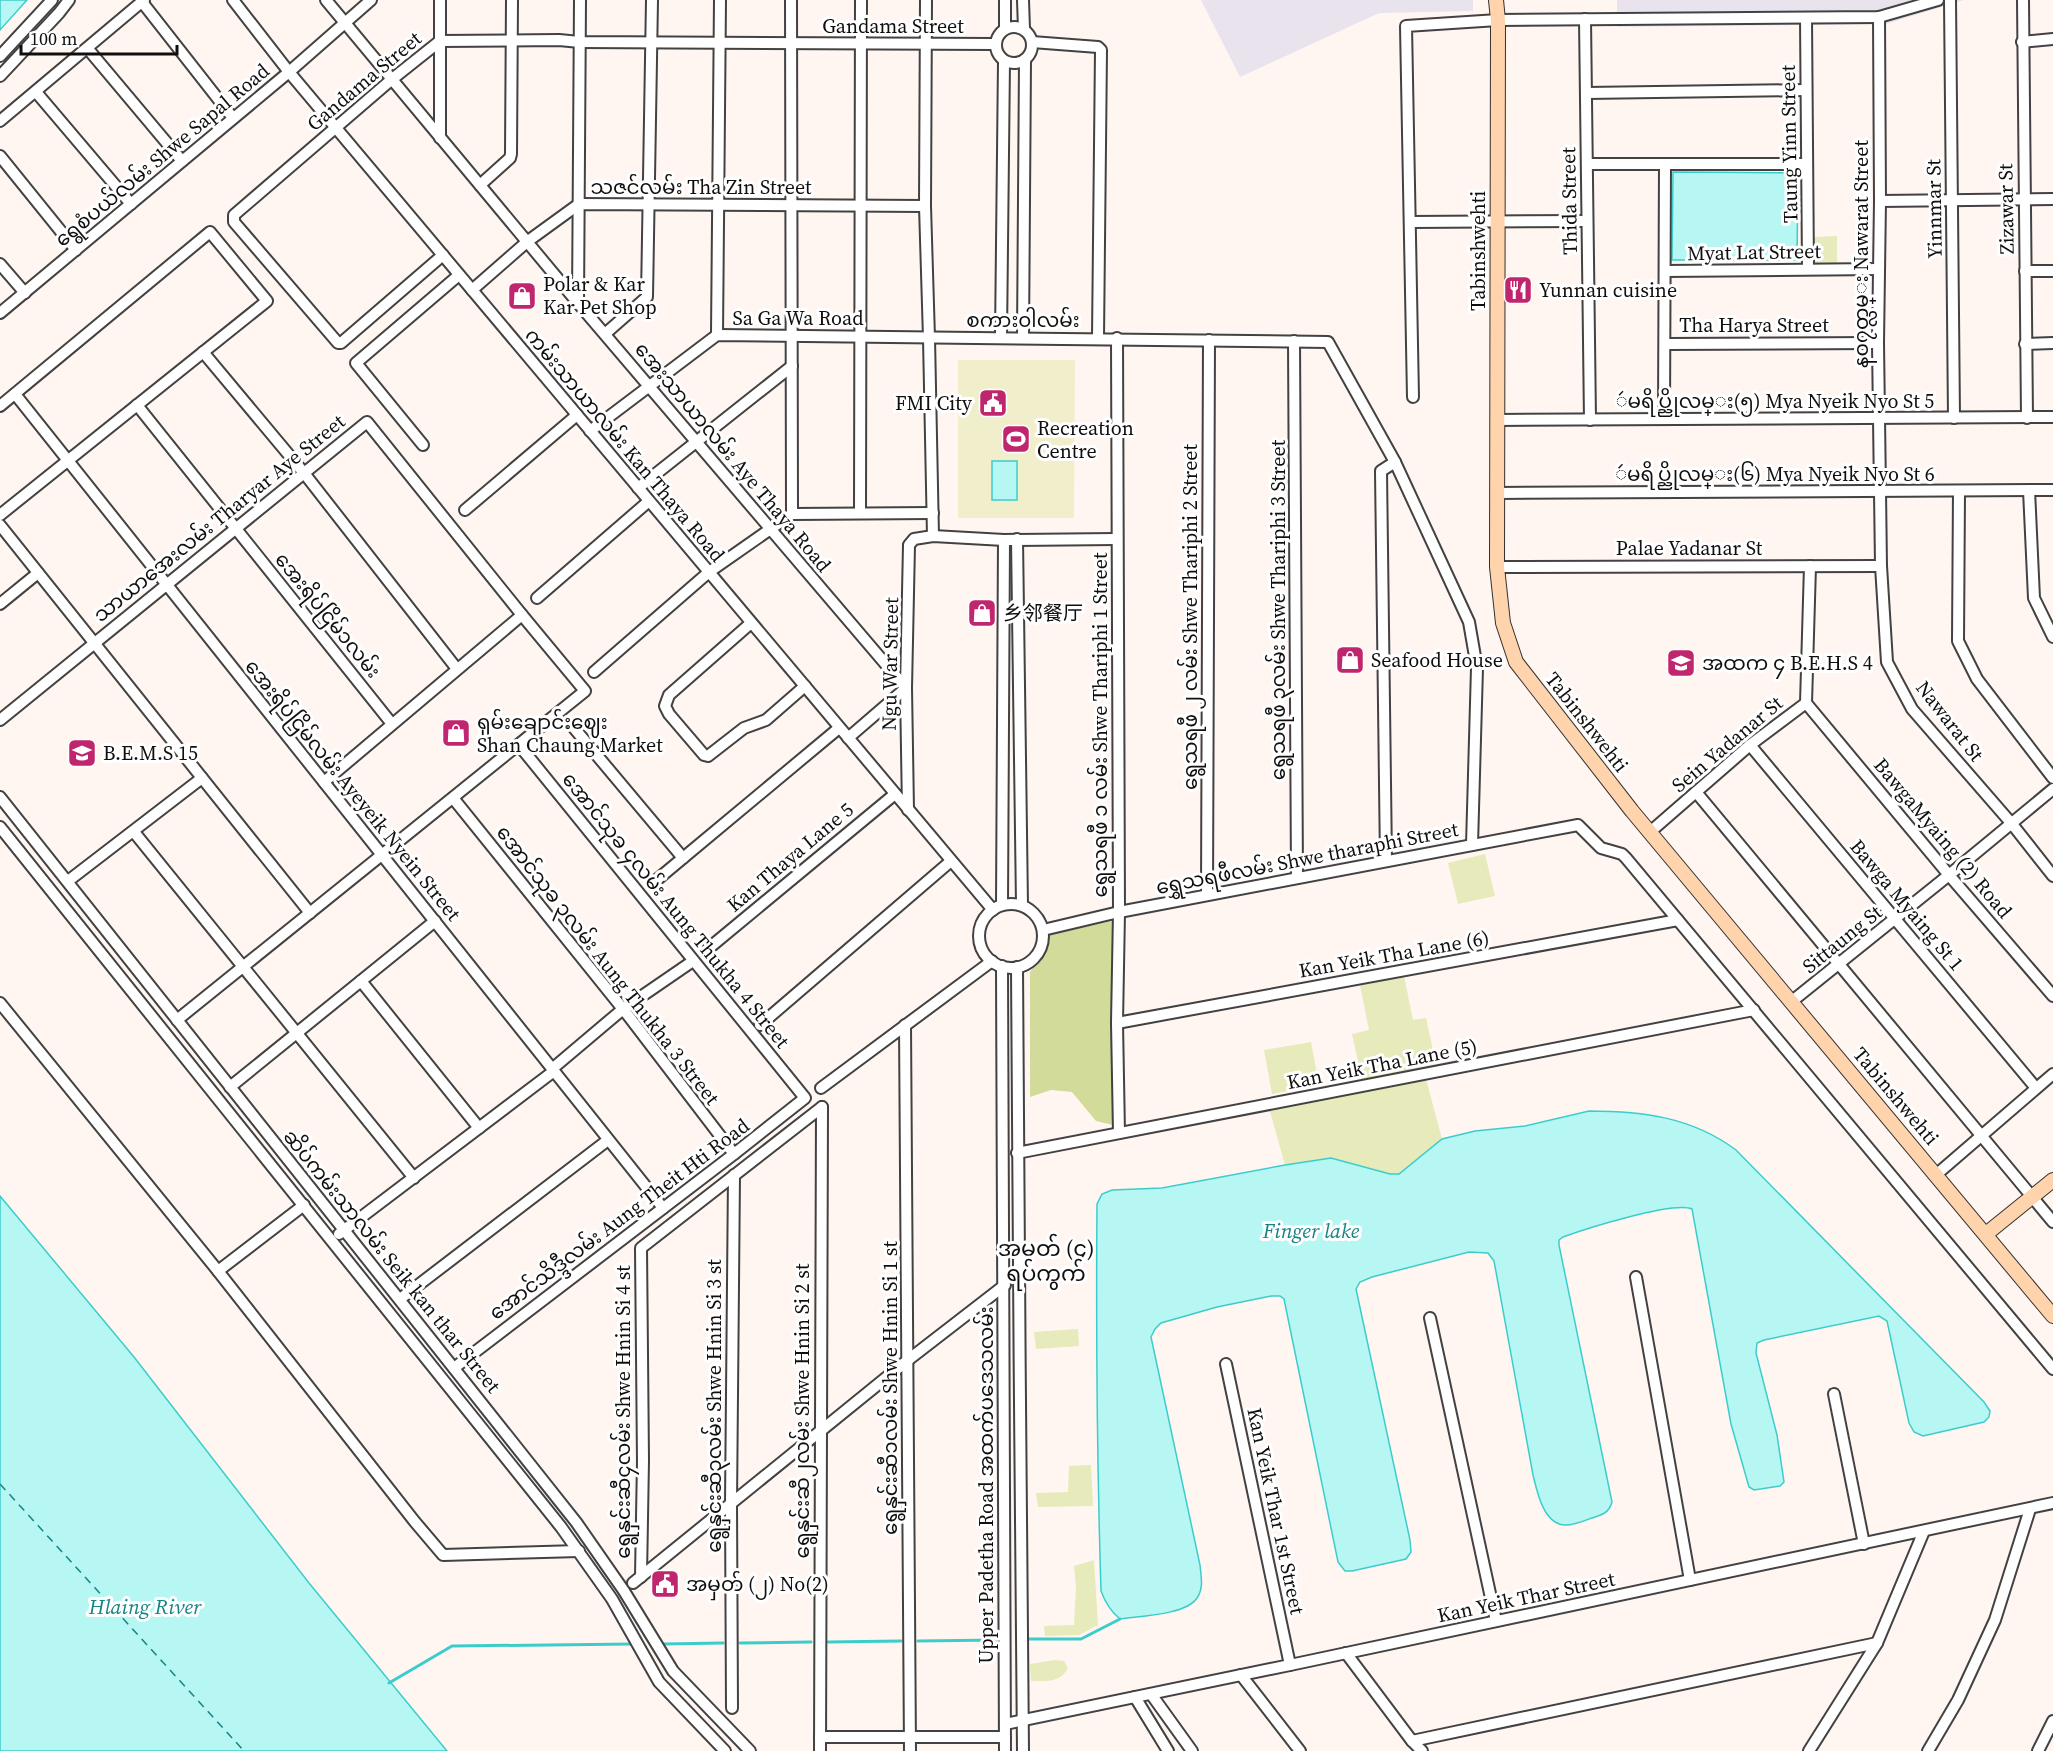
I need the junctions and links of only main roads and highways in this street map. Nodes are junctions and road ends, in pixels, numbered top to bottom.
1 (1496, 0) edge
2 (2053, 1180) edge
3 (1986, 1234) junction
4 (2053, 1316) edge

1 - 3 main road, Tabinshwehti
2 - 3 main road
3 - 4 main road, Tabinshwehti

